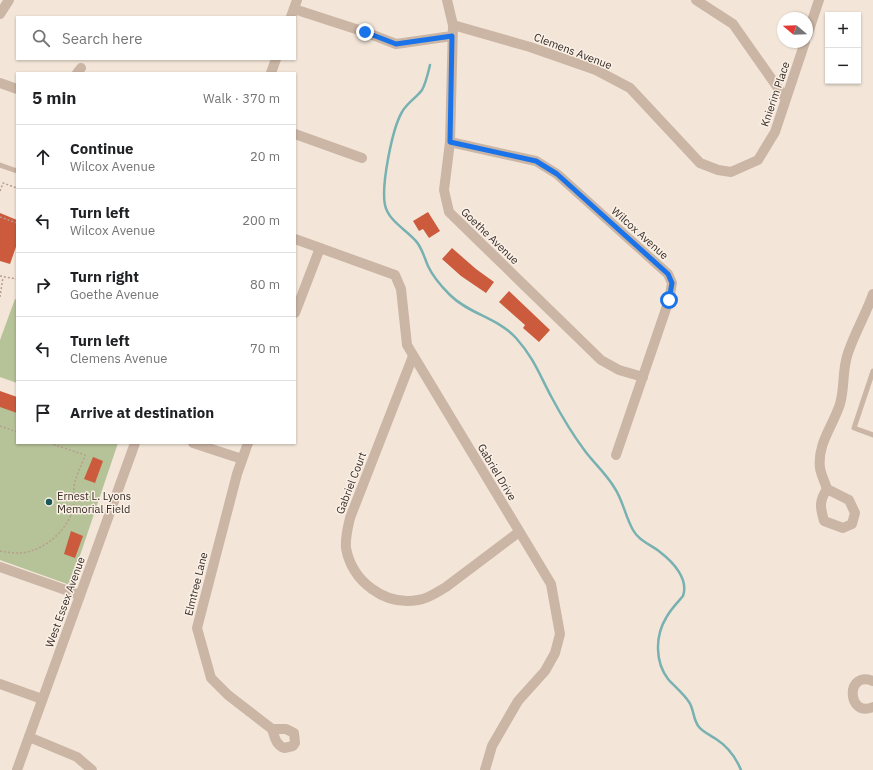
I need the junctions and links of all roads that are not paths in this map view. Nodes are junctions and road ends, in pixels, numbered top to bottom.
1 (9, 0) edge
2 (447, 0) edge
3 (696, 0) edge
4 (820, 0) edge
5 (294, 9) edge
6 (0, 14) edge
7 (813, 19) edge
8 (453, 25) junction
9 (452, 36) junction
10 (803, 48) edge
11 (276, 60) edge
12 (271, 72) edge
13 (0, 83) edge
14 (16, 89) edge
15 (785, 98) junction
16 (296, 134) edge
17 (450, 142) junction
18 (362, 158) dead end
19 (700, 163) joint
20 (0, 165) edge
21 (16, 171) edge
22 (296, 239) edge
23 (320, 248) junction
24 (873, 294) edge
25 (296, 310) edge
26 (413, 356) junction
27 (873, 371) edge
28 (643, 377) junction
29 (873, 435) edge
30 (135, 444) edge
31 (196, 444) edge
32 (248, 444) edge
33 (616, 455) dead end
34 (242, 459) junction
35 (827, 489) dead end
36 (519, 532) junction
37 (0, 567) edge
38 (80, 594) junction
39 (873, 681) edge
40 (0, 684) edge
41 (42, 699) junction
42 (873, 707) edge
43 (272, 729) dead end
44 (29, 737) junction
45 (16, 770) edge
46 (92, 770) edge
47 (485, 770) edge

1 - 6 street
2 - 8 street, Goethe Avenue
3 - 15 street
4 - 7 street
5 - 9 street
8 - 9 street, Goethe Avenue
8 - 19 street, Clemens Avenue
9 - 17 street, Goethe Avenue
10 - 15 street, Knierim Place
11 - 12 street
13 - 14 street
15 - 19 street, Knierim Place
16 - 18 street
17 - 28 street, Goethe Avenue
17 - 28 street, Wilcox Avenue
20 - 21 lane
22 - 23 street, Gabriel Drive
23 - 25 street
23 - 26 street, Gabriel Drive
24 - 35 street
26 - 36 street, Gabriel Drive
26 - 36 street, Gabriel Court
27 - 29 lane
28 - 33 street, Wilcox Avenue
30 - 38 street, West Essex Avenue
31 - 34 street
32 - 34 street, Elmtree Lane
34 - 43 street, Elmtree Lane
36 - 47 street, Gabriel Drive
37 - 38 street
38 - 41 street, West Essex Avenue
39 - 42 street
40 - 41 street
41 - 44 street, West Essex Avenue
44 - 45 street, West Essex Avenue
44 - 46 street

